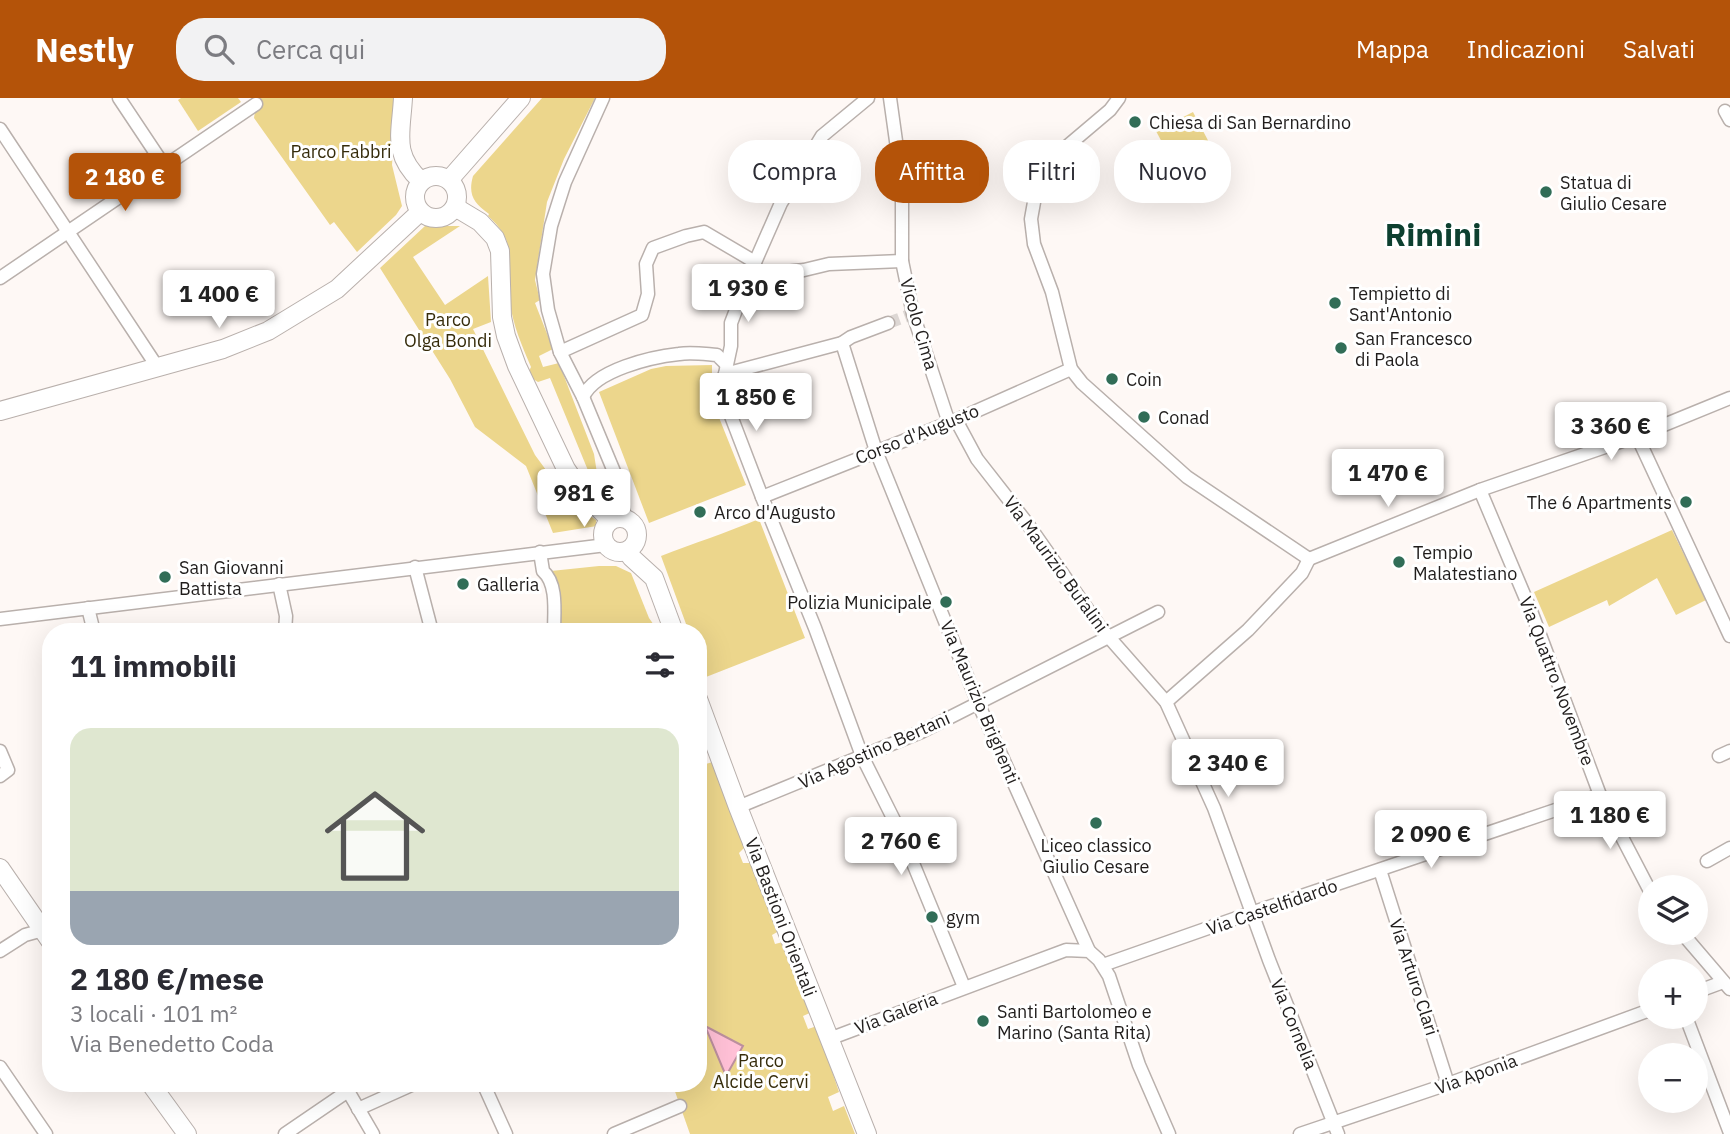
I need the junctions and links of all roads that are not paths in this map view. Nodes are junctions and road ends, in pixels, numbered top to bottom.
1 (119, 98) edge
2 (403, 98) edge
3 (521, 98) edge
4 (603, 98) edge
5 (868, 98) edge
6 (890, 98) edge
7 (1119, 98) edge
8 (256, 104) dead end
9 (0, 129) edge
10 (165, 167) junction
11 (449, 180) junction
12 (421, 181) junction
13 (454, 207) junction
14 (420, 212) junction
15 (68, 232) junction
16 (902, 261) junction
17 (755, 262) junction
18 (749, 276) junction
19 (0, 278) edge
20 (888, 323) tunnel mouth
21 (842, 343) junction
22 (560, 352) junction
23 (158, 368) junction
24 (725, 369) junction
25 (1071, 369) junction
26 (583, 397) junction
27 (1730, 398) edge
28 (0, 411) edge
29 (953, 421) junction
30 (1637, 436) junction
31 (876, 451) junction
32 (1480, 490) junction
33 (762, 497) junction
34 (617, 519) junction
35 (606, 545) junction
36 (629, 550) junction
37 (540, 552) junction
38 (1309, 559) junction
39 (415, 568) junction
40 (279, 584) junction
41 (88, 608) junction
42 (1158, 612) dead end
43 (0, 619) edge
44 (92, 623) edge
45 (286, 623) edge
46 (430, 623) edge
47 (554, 623) edge
48 (671, 623) edge
49 (1730, 636) edge
50 (1109, 637) junction
51 (1166, 702) junction
52 (978, 703) junction
53 (707, 723) edge
54 (0, 751) edge
55 (862, 756) junction
56 (0, 776) edge
57 (1600, 795) junction
58 (738, 807) junction
59 (1730, 848) edge
60 (1707, 861) dead end
61 (0, 868) edge
62 (1380, 870) junction
63 (1642, 875) edge
64 (1251, 913) junction
65 (42, 923) edge
66 (42, 932) edge
67 (1692, 945) edge
68 (0, 951) edge
69 (1088, 951) junction
70 (1101, 963) junction
71 (1726, 986) edge
72 (964, 987) junction
73 (1708, 990) edge
74 (1638, 1014) edge
75 (1690, 1029) edge
76 (829, 1040) junction
77 (0, 1068) edge
78 (1448, 1084) junction
79 (157, 1092) edge
80 (347, 1092) edge
81 (349, 1092) edge
82 (395, 1092) edge
83 (487, 1092) edge
84 (680, 1106) dead end
85 (358, 1109) junction
86 (1336, 1128) edge
87 (1729, 1133) edge
88 (46, 1134) edge
89 (187, 1134) edge
90 (285, 1134) edge
91 (373, 1134) edge
92 (506, 1134) edge
93 (614, 1134) edge
94 (867, 1134) edge
95 (1169, 1134) edge
96 (1300, 1134) edge

1 - 10 street
2 - 12 street
3 - 11 street
4 - 22 street
5 - 17 street
6 - 16 street, Vicolo Cima
7 - 25 street
8 - 10 street
9 - 15 street
10 - 15 street
11 - 12 street
11 - 13 street
12 - 14 street
13 - 14 street
13 - 34 street
14 - 23 street
15 - 19 street
15 - 23 street
16 - 18 street
16 - 29 street, Vicolo Cima
17 - 18 street
17 - 22 street
18 - 24 street
20 - 21 street
21 - 24 street
21 - 31 street, Via Maurizio Brighenti
22 - 26 street
23 - 28 street
24 - 26 street
24 - 33 street
25 - 29 street, Corso d'Augusto
25 - 38 street
26 - 34 street
27 - 30 street
29 - 31 street, Corso d'Augusto
29 - 50 street, Via Maurizio Bufalini
30 - 32 street
30 - 49 street
31 - 33 street, Corso d'Augusto
31 - 52 street, Via Maurizio Brighenti
32 - 38 street
32 - 57 street, Via Quattro Novembre
33 - 55 street
34 - 35 street
34 - 36 street
35 - 36 street
35 - 37 street
36 - 48 street
37 - 39 street
37 - 47 street
38 - 51 street
39 - 40 street
39 - 46 street
40 - 41 street
40 - 45 street
41 - 43 street
41 - 44 street
42 - 50 street, Via Agostino Bertani
50 - 51 street, Via Maurizio Bufalini
50 - 52 street, Via Agostino Bertani
51 - 64 street, Via Maurizio Bufalini
52 - 55 street, Via Agostino Bertani
52 - 69 street, Via Maurizio Brighenti
53 - 58 street, Via Bastioni Orientali
54 - 56 street
55 - 58 street, Via Agostino Bertani
55 - 72 street
57 - 62 street, Via Castelfidardo
57 - 63 street, Via Quattro Novembre
58 - 76 street, Via Bastioni Orientali
59 - 60 street
61 - 65 street
62 - 64 street, Via Castelfidardo
62 - 78 street, Via Arturo Clari
64 - 70 street, Via Castelfidardo
64 - 86 street, Via Cornelia
66 - 68 street
67 - 71 street
69 - 70 street
69 - 72 street, Via Galeria
70 - 95 street
71 - 73 street
72 - 76 street, Via Galeria
74 - 78 street, Via Aponia
75 - 87 street
76 - 94 street, Via Bastioni Orientali
77 - 88 street
78 - 86 street, Via Aponia
79 - 89 street
80 - 90 street
81 - 85 street
82 - 85 street
83 - 92 street
84 - 93 street
85 - 91 street
86 - 96 street, Via Aponia

